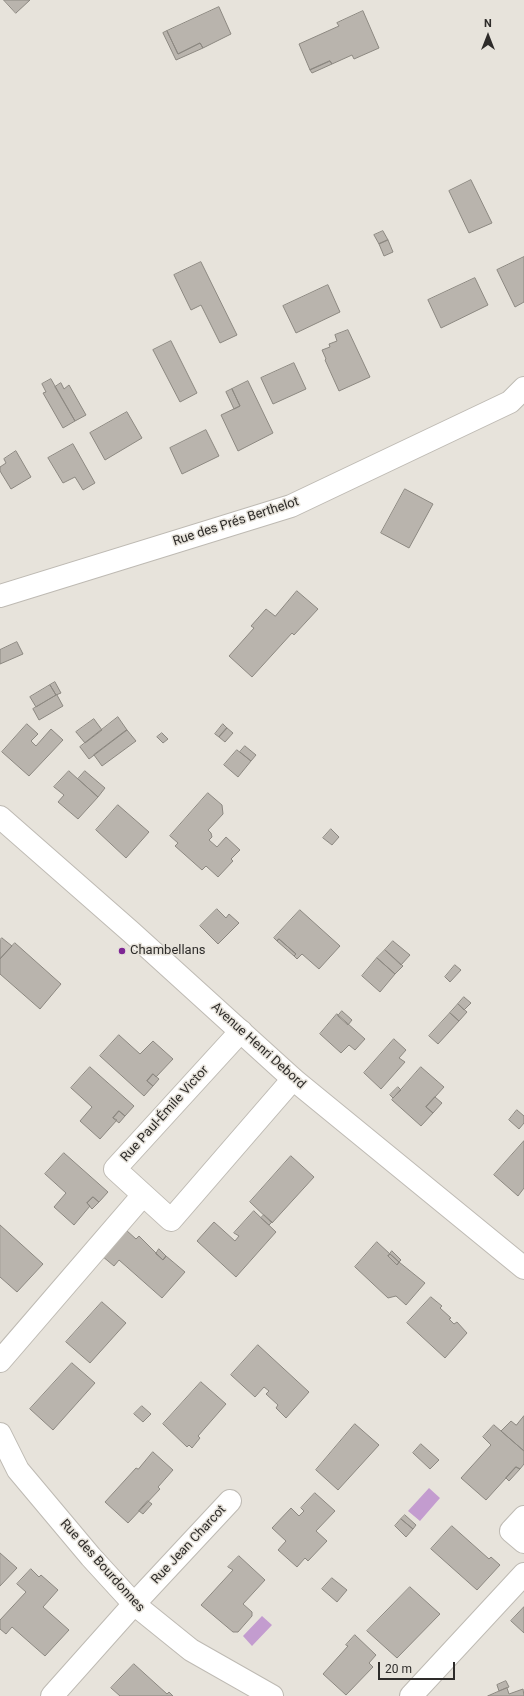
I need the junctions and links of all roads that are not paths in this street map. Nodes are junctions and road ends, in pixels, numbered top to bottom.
1 (524, 388) edge
2 (0, 596) edge
3 (0, 817) edge
4 (241, 1031) junction
5 (293, 1079) junction
6 (143, 1195) junction
7 (523, 1264) edge
8 (0, 1361) edge
9 (0, 1434) edge
10 (230, 1502) dead end
11 (524, 1517) edge
12 (524, 1542) edge
13 (524, 1574) edge
14 (134, 1604) junction
15 (52, 1696) edge
16 (272, 1696) edge
17 (411, 1696) edge

1 - 2 street, Rue des Prés Berthelot
3 - 4 street, Avenue Henri Debord
4 - 5 street, Avenue Henri Debord
4 - 6 street, Rue Paul-Émile Victor
5 - 6 street, Rue Paul-Émile Victor
5 - 7 street, Avenue Henri Debord
6 - 8 street
9 - 14 street, Rue des Bourdonnes
10 - 14 street, Rue Jean Charcot
11 - 12 street
13 - 17 street
14 - 15 street, Rue Jean Charcot
14 - 16 street, Rue des Bourdonnes

